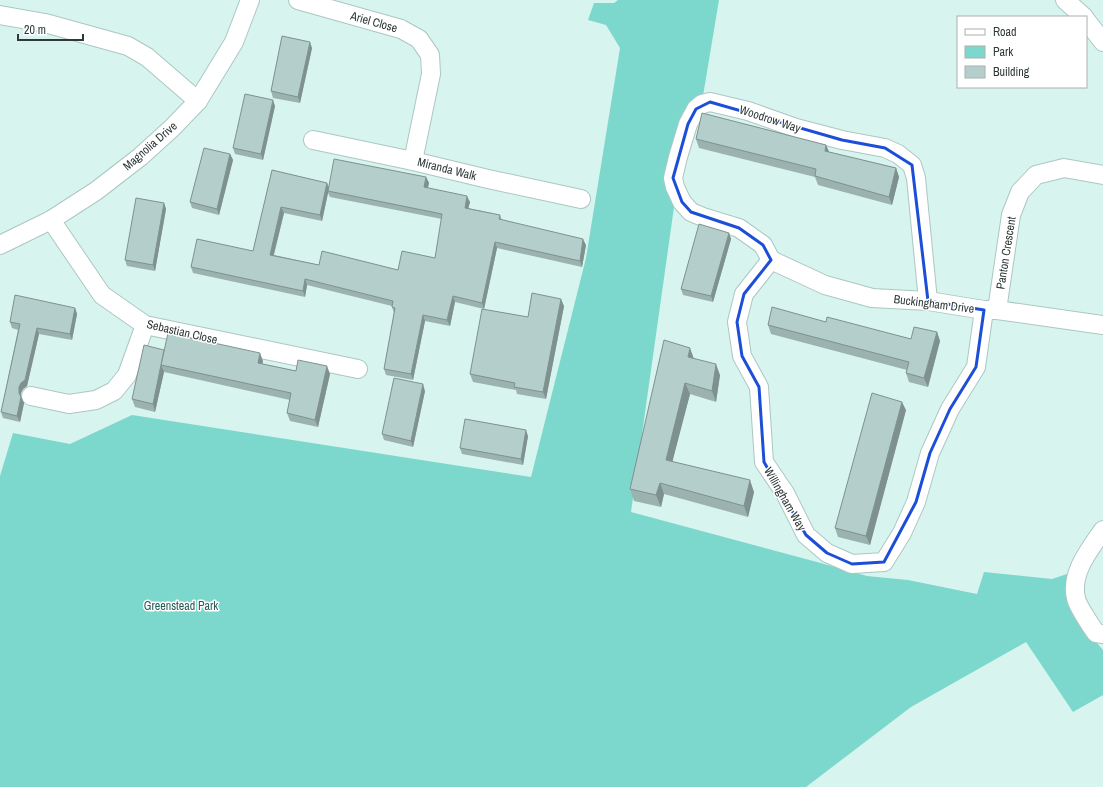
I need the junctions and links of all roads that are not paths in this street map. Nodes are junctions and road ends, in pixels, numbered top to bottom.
1 (250, 0) edge
2 (298, 0) edge
3 (1065, 0) edge
4 (0, 15) edge
5 (1083, 16) edge
6 (1087, 21) edge
7 (1103, 42) edge
8 (198, 100) junction
9 (313, 140) dead end
10 (414, 161) junction
11 (1103, 175) edge
12 (581, 199) dead end
13 (51, 220) junction
14 (0, 245) edge
15 (771, 260) junction
16 (928, 301) junction
17 (990, 310) junction
18 (145, 325) junction
19 (1103, 325) edge
20 (358, 369) dead end
21 (31, 396) dead end
22 (1103, 530) edge
23 (1103, 634) edge

1 - 8 street, Magnolia Drive
2 - 10 street, Ariel Close
3 - 5 street
4 - 8 street
6 - 7 street
8 - 13 street, Magnolia Drive
9 - 10 street, Miranda Walk
10 - 12 street, Miranda Walk
11 - 17 street, Panton Crescent
13 - 14 street, Magnolia Drive
13 - 18 street, Sebastian Close
15 - 16 street, Buckingham Drive
15 - 16 street, Woodrow Way
15 - 17 street, Willingham Way
16 - 17 street, Buckingham Drive
17 - 19 street, Buckingham Drive
18 - 20 street, Sebastian Close
18 - 21 street
22 - 23 street

